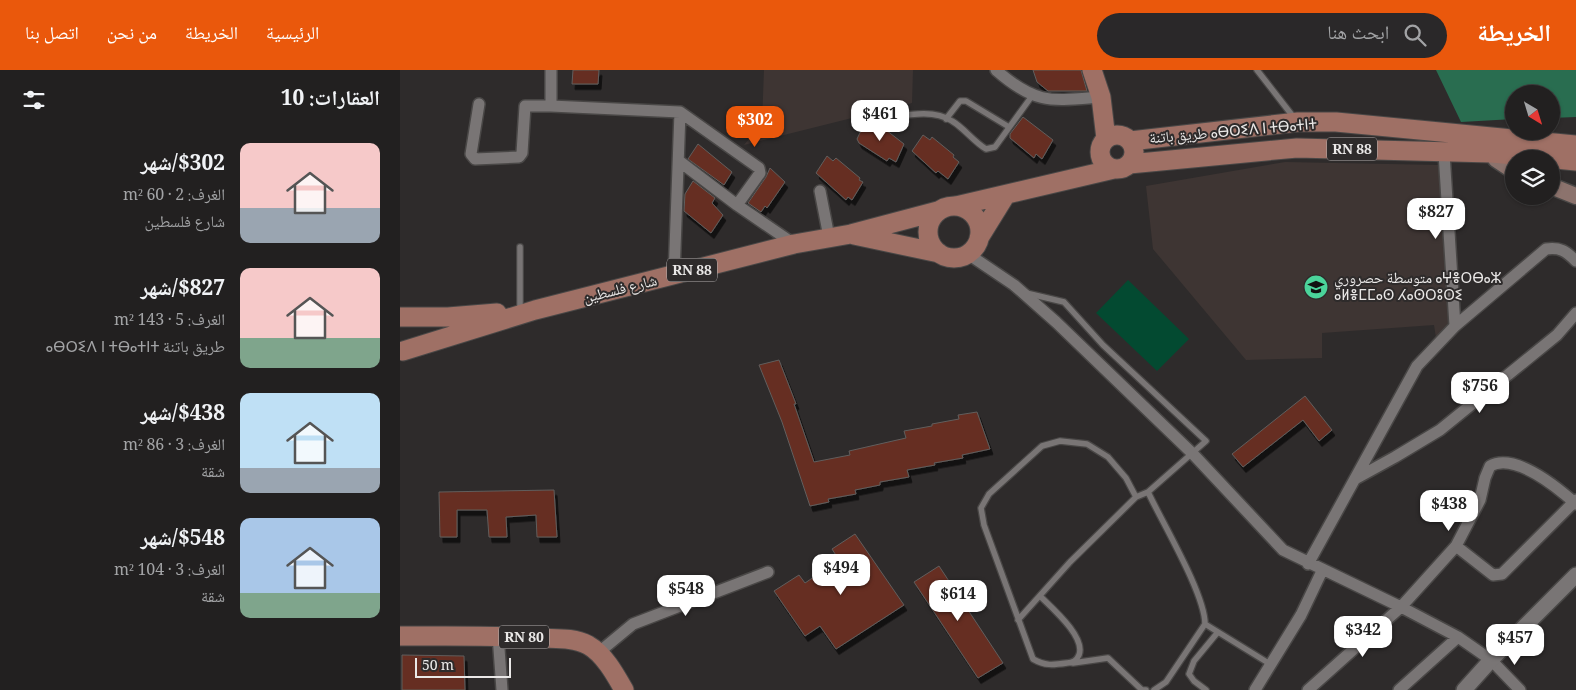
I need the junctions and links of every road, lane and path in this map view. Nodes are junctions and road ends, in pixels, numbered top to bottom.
1 (551, 70) edge
2 (996, 70) edge
3 (1092, 70) edge
4 (1102, 70) edge
5 (1257, 70) edge
6 (1032, 96) junction
7 (1101, 97) junction
8 (479, 104) dead end
9 (551, 106) junction
10 (680, 112) junction
11 (894, 116) dead end
12 (946, 119) junction
13 (1298, 122) junction
14 (1009, 127) junction
15 (1119, 138) junction
16 (1491, 145) junction
17 (1576, 145) edge
18 (1444, 153) junction
19 (679, 161) junction
20 (1576, 161) edge
21 (1115, 164) junction
22 (1505, 166) edge
23 (1560, 190) edge
24 (820, 191) dead end
25 (1005, 196) junction
26 (1576, 196) edge
27 (737, 205) junction
28 (947, 209) junction
29 (850, 234) junction
30 (829, 238) junction
31 (979, 238) junction
32 (794, 244) junction
33 (520, 247) dead end
34 (939, 254) junction
35 (968, 254) junction
36 (1576, 261) edge
37 (674, 276) junction
38 (1022, 292) junction
39 (525, 312) junction
40 (1576, 313) edge
41 (400, 317) edge
42 (400, 326) edge
43 (1455, 326) junction
44 (401, 353) edge
45 (1192, 454) junction
46 (1355, 479) junction
47 (1148, 492) junction
48 (1136, 497) junction
49 (1575, 502) edge
50 (1456, 546) junction
51 (1308, 564) junction
52 (1322, 571) junction
53 (768, 572) dead end
54 (1576, 575) edge
55 (1040, 596) junction
56 (1401, 607) junction
57 (1018, 620) junction
58 (1204, 624) junction
59 (1218, 632) junction
60 (498, 635) junction
61 (400, 636) edge
62 (1458, 637) junction
63 (598, 653) junction
64 (1491, 660) junction
65 (1071, 663) junction
66 (1270, 664) junction
67 (502, 690) edge
68 (624, 690) edge
69 (1146, 690) edge
70 (1154, 690) edge
71 (1206, 690) edge
72 (1255, 690) edge
73 (1308, 690) edge
74 (1399, 690) edge
75 (1464, 690) edge
76 (1520, 690) edge

1 - 9 street
2 - 6 street
3 - 7 main road
4 - 15 main road
5 - 13 lane
6 - 7 street
6 - 14 lane
7 - 15 main road
8 - 9 street
9 - 10 street
10 - 19 street
10 - 27 street
11 - 12 lane
12 - 14 lane
12 - 14 lane
13 - 15 main road, طريق باتنة ⴰⴱⵔⵉⴷ ⵏ ⵜⴱⴰⵜⵏⵜ / RN 88
13 - 16 main road, طريق باتنة ⴰⴱⵔⵉⴷ ⵏ ⵜⴱⴰⵜⵏⵜ / RN 88
15 - 21 main road
15 - 21 main road
16 - 17 main road, طريق باتنة ⴰⴱⵔⵉⴷ ⵏ ⵜⴱⴰⵜⵏⵜ / RN 88
16 - 18 main road, طريق باتنة ⴰⴱⵔⵉⴷ ⵏ ⵜⴱⴰⵜⵏⵜ / RN 88
16 - 20 main road, طريق باتنة ⴰⴱⵔⵉⴷ ⵏ ⵜⴱⴰⵜⵏⵜ / RN 88
16 - 22 main road
18 - 21 main road, طريق باتنة ⴰⴱⵔⵉⴷ ⵏ ⵜⴱⴰⵜⵏⵜ / RN 88
18 - 43 street
19 - 27 street
19 - 37 street
21 - 25 main road, RN 88
23 - 26 main road
24 - 30 street
25 - 28 main road, RN 88
25 - 31 main road
27 - 32 street
28 - 29 main road, RN 88
28 - 31 main road
28 - 34 main road
29 - 30 main road, شارع فلسطين / RN 88
29 - 34 main road, RN 88
30 - 32 main road, شارع فلسطين / RN 88
31 - 35 main road
32 - 37 main road, شارع فلسطين / RN 88
33 - 39 lane
34 - 35 main road
35 - 38 street
36 - 43 street
37 - 39 main road, شارع فلسطين / RN 88
38 - 45 street
38 - 45 lane
39 - 41 main road, شارع فلسطين / RN 88
39 - 44 main road, شارع فلسطين / RN 88
40 - 46 street
42 - 44 main road
43 - 46 street
45 - 47 lane
45 - 51 street
46 - 51 street
47 - 48 lane
47 - 58 lane
48 - 55 lane
48 - 57 lane
49 - 50 street
49 - 50 street
50 - 56 street
51 - 52 street
52 - 56 street
52 - 66 street
53 - 63 street
54 - 64 street
55 - 57 lane
55 - 65 lane
56 - 62 street
56 - 73 street
57 - 65 lane
58 - 59 lane
58 - 70 lane
59 - 66 lane
59 - 71 lane
60 - 61 main road, RN 80
60 - 63 main road, RN 80
60 - 67 street
62 - 64 street
62 - 74 street
63 - 68 main road, RN 80
64 - 75 street
64 - 76 street
65 - 69 lane
66 - 72 street

